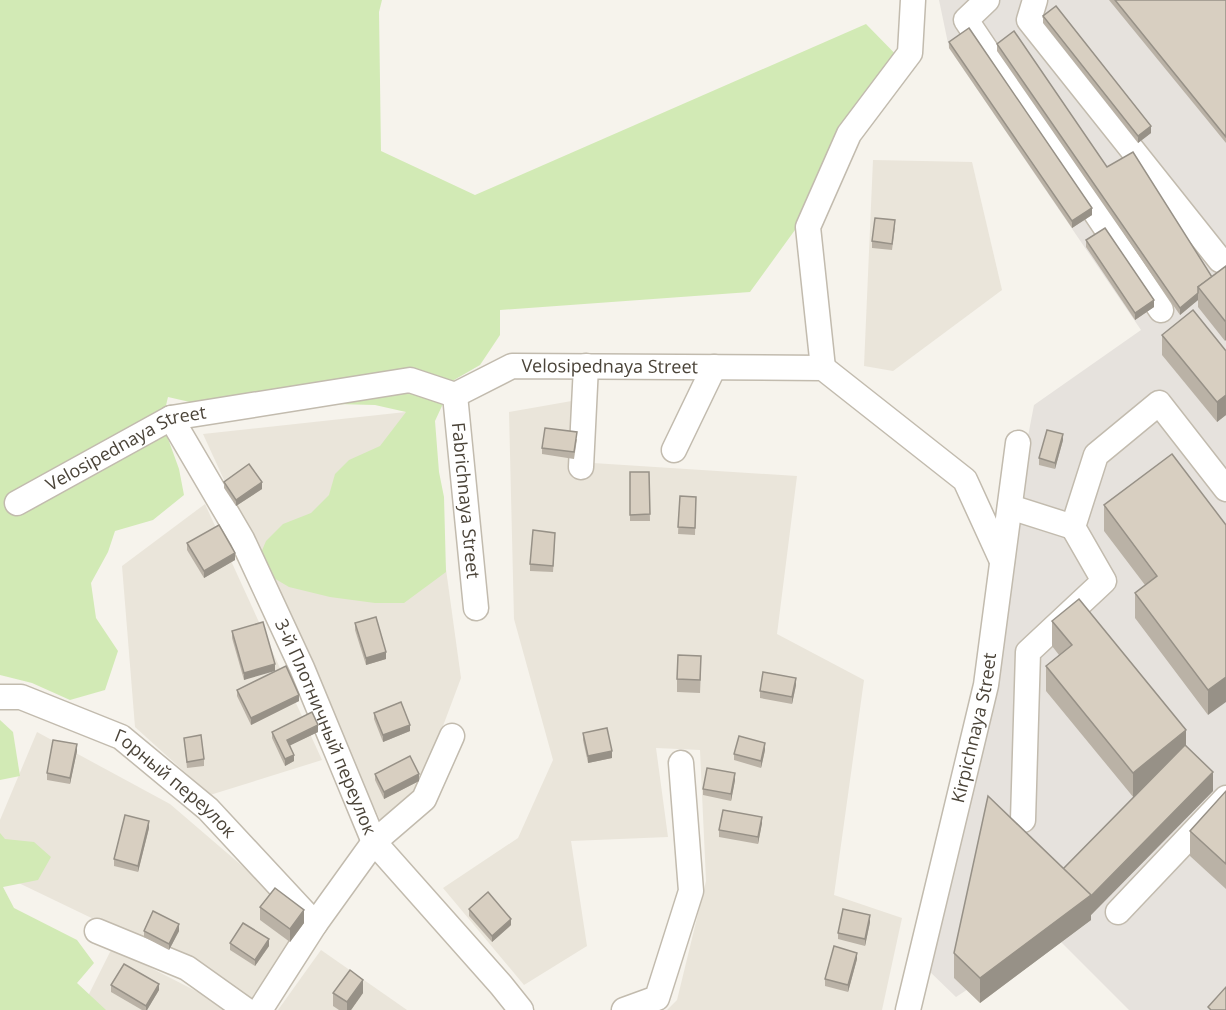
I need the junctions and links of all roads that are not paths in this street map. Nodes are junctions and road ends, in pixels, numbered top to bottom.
1 (913, 0) edge
2 (987, 0) edge
3 (1035, 0) edge
4 (1220, 260) dead end
5 (1161, 310) dead end
6 (586, 366) junction
7 (714, 367) junction
8 (823, 368) junction
9 (455, 395) junction
10 (171, 418) junction
11 (1018, 443) dead end
12 (674, 450) dead end
13 (581, 467) dead end
14 (1226, 489) edge
15 (17, 503) dead end
16 (1010, 507) junction
17 (1073, 527) junction
18 (1002, 561) junction
19 (476, 608) dead end
20 (0, 696) edge
21 (452, 736) dead end
22 (681, 763) dead end
23 (1226, 798) edge
24 (1023, 820) dead end
25 (374, 842) junction
26 (1118, 912) dead end
27 (315, 924) junction
28 (97, 931) dead end
29 (246, 1010) edge
30 (260, 1010) edge
31 (520, 1010) edge
32 (624, 1010) edge
33 (908, 1010) edge

1 - 8 street
2 - 5 street
3 - 4 street
6 - 7 street, Velosipednaya Street
6 - 9 street, Velosipednaya Street
6 - 13 street
7 - 8 street, Velosipednaya Street
7 - 12 street
8 - 18 street
9 - 10 street, Velosipednaya Street
9 - 19 street, Fabrichnaya Street
10 - 15 street, Velosipednaya Street
10 - 25 street, 3-й Плотничный переулок
11 - 16 street, Kirpichnaya Street
14 - 17 street
16 - 17 street
16 - 18 street, Kirpichnaya Street
17 - 24 street
18 - 33 street, Kirpichnaya Street
20 - 27 street, Горный переулок
21 - 25 street
22 - 32 street
23 - 26 street
25 - 27 street
25 - 31 street, 3-й Плотничный переулок
27 - 30 street
28 - 29 street

